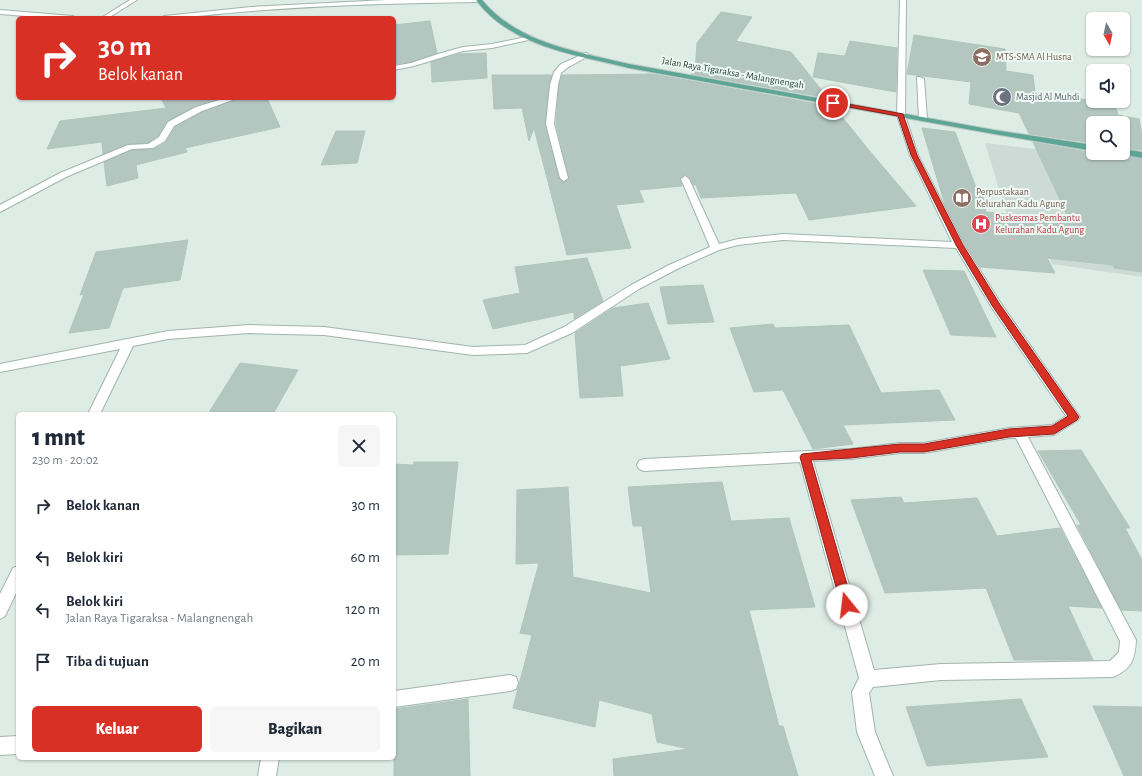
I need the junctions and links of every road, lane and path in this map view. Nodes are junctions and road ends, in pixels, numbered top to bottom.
1 (134, 0) edge
2 (251, 0) edge
3 (479, 0) edge
4 (903, 0) edge
5 (251, 9) junction
6 (0, 12) edge
7 (49, 16) edge
8 (107, 16) edge
9 (183, 16) edge
10 (531, 38) junction
11 (586, 55) junction
12 (396, 68) edge
13 (920, 80) dead end
14 (228, 100) edge
15 (901, 115) junction
16 (922, 119) junction
17 (1086, 147) edge
18 (1130, 153) edge
19 (1142, 155) edge
20 (564, 178) dead end
21 (685, 178) dead end
22 (0, 208) edge
23 (959, 245) junction
24 (716, 248) junction
25 (129, 342) junction
26 (0, 368) edge
27 (95, 412) edge
28 (1019, 432) junction
29 (805, 457) junction
30 (644, 465) dead end
31 (16, 577) edge
32 (0, 611) edge
33 (868, 679) junction
34 (510, 683) dead end
35 (396, 698) edge
36 (16, 745) edge
37 (0, 746) edge
38 (270, 760) edge
39 (267, 776) edge
40 (884, 776) edge

1 - 8 street
2 - 5 street
3 - 5 street
3 - 10 main road, Jalan Raya Tigaraksa - Malangnengah
4 - 15 street
5 - 9 street
6 - 7 street
10 - 11 main road, Jalan Raya Tigaraksa - Malangnengah
10 - 12 street
11 - 15 main road, Jalan Raya Tigaraksa - Malangnengah
11 - 20 street
13 - 16 street
14 - 22 street
15 - 16 main road, Jalan Raya Tigaraksa - Malangnengah
15 - 23 street
16 - 17 main road, Jalan Raya Tigaraksa - Malangnengah
18 - 19 main road
21 - 24 street
23 - 24 street
23 - 28 street
24 - 25 street
25 - 26 street
25 - 27 street
28 - 29 street
28 - 33 street
29 - 30 street
29 - 33 street
31 - 32 street
33 - 40 street
34 - 35 street
36 - 37 street
38 - 39 street

